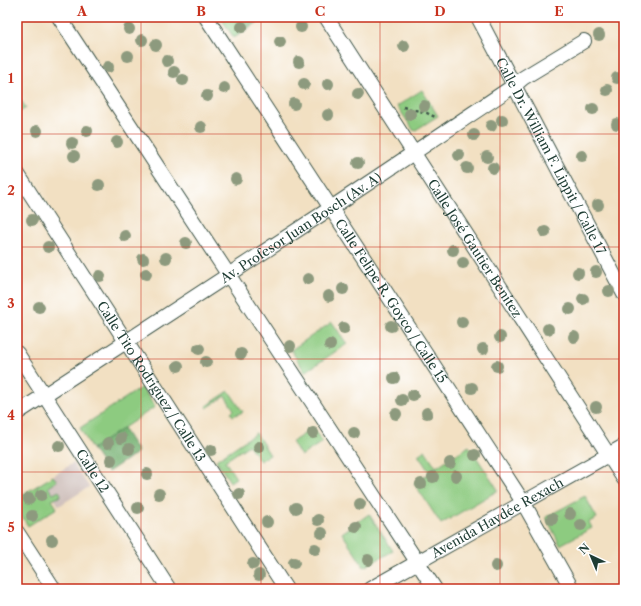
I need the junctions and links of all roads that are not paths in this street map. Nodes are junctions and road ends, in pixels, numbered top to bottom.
1 (58, 17) edge
2 (206, 17) edge
3 (326, 17) edge
4 (478, 17) edge
5 (584, 41) dead end
6 (515, 85) junction
7 (414, 153) junction
8 (17, 173) edge
9 (331, 208) junction
10 (228, 276) junction
11 (624, 294) edge
12 (128, 342) junction
13 (17, 353) edge
14 (44, 395) junction
15 (17, 413) edge
16 (624, 446) edge
17 (608, 455) junction
18 (624, 480) edge
19 (523, 502) junction
20 (17, 532) edge
21 (417, 562) junction
22 (54, 589) edge
23 (169, 589) edge
24 (286, 589) edge
25 (370, 589) edge
26 (435, 589) edge
27 (572, 589) edge

1 - 10 street
2 - 9 street, Calle Felipe R. Goyco / Calle 15
3 - 7 street, Calle José Gautier Benítez
4 - 6 street, Calle Dr. William F. Lippit / Calle 17
5 - 6 street, Av. Profesor Juan Bosch (Av. A)
6 - 7 street, Av. Profesor Juan Bosch (Av. A)
6 - 11 street, Calle Dr. William F. Lippit / Calle 17
7 - 9 street, Av. Profesor Juan Bosch (Av. A)
7 - 17 street, Calle José Gautier Benítez
8 - 12 street, Calle Tito Rodríguez / Calle 13
9 - 10 street, Av. Profesor Juan Bosch (Av. A)
9 - 19 street, Calle Felipe R. Goyco / Calle 15
10 - 12 street, Av. Profesor Juan Bosch (Av. A)
10 - 21 street
12 - 14 street, Av. Profesor Juan Bosch (Av. A)
12 - 24 street, Calle Tito Rodríguez / Calle 13
13 - 14 street, Calle 12
14 - 15 street, Av. Profesor Juan Bosch (Av. A)
14 - 23 street, Calle 12
16 - 17 street, Avenida Haydée Rexach
17 - 18 street, Calle José Gautier Benítez
17 - 19 street, Avenida Haydée Rexach
19 - 21 street, Avenida Haydée Rexach
19 - 27 street, Calle Felipe R. Goyco / Calle 15
20 - 22 street
21 - 25 street, Avenida Haydée Rexach
21 - 26 street

